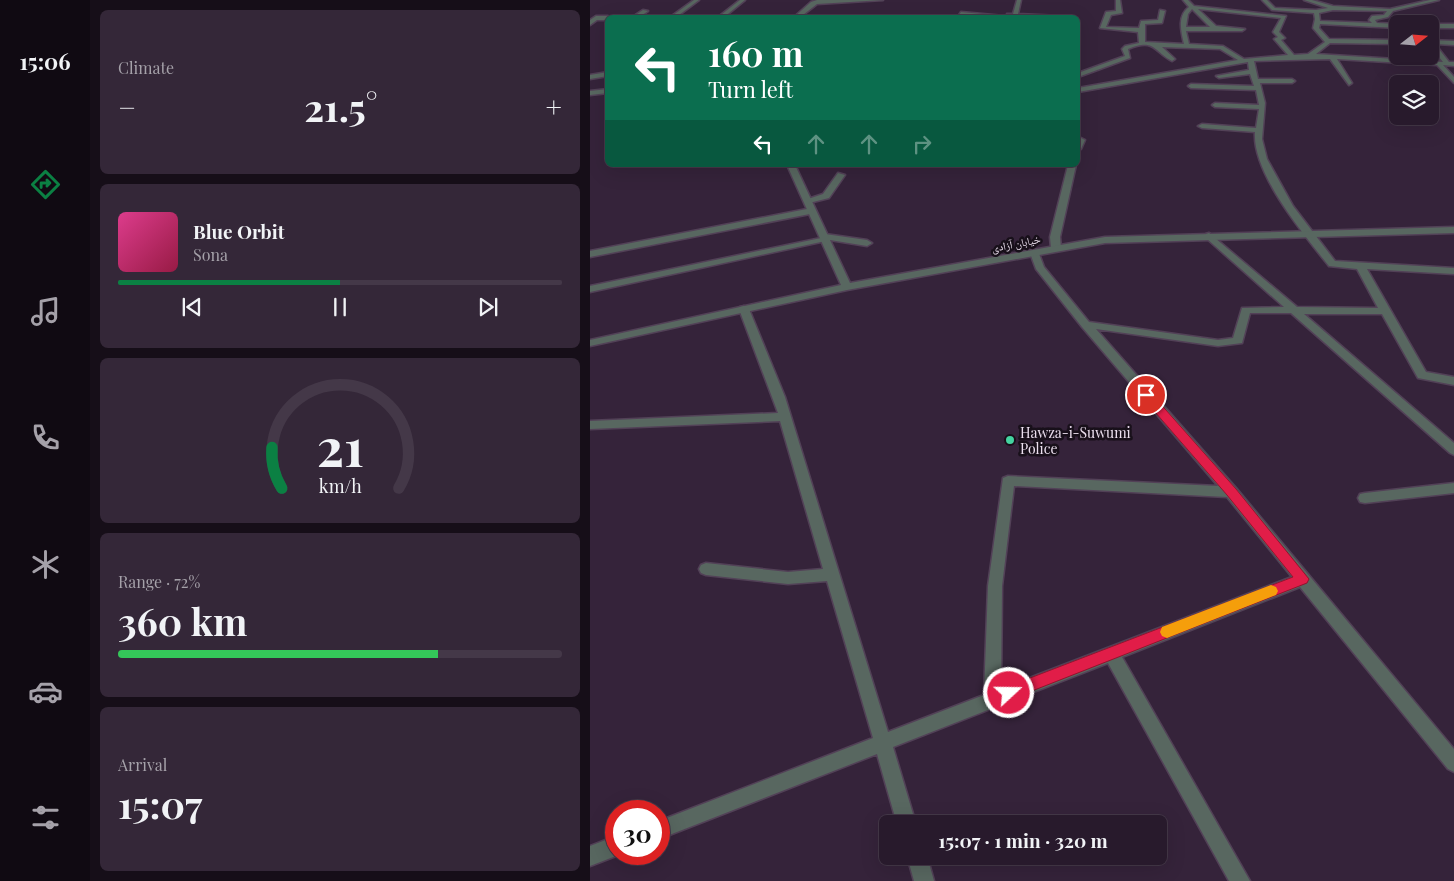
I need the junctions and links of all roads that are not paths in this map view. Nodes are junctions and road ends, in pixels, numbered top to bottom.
1 (697, 0) edge
2 (743, 0) edge
3 (881, 0) edge
4 (1019, 0) edge
5 (1118, 0) edge
6 (1185, 0) edge
7 (1264, 0) edge
8 (1306, 0) edge
9 (1436, 0) edge
10 (814, 1) edge
11 (1192, 7) junction
12 (989, 8) dead end
13 (1333, 8) junction
14 (1391, 10) junction
15 (645, 11) dead end
16 (1162, 11) dead end
17 (1316, 12) junction
18 (961, 14) dead end
19 (638, 15) edge
20 (675, 15) edge
21 (723, 15) edge
22 (798, 15) edge
23 (974, 15) edge
24 (988, 15) edge
25 (1013, 15) edge
26 (1284, 17) junction
27 (605, 18) edge
28 (1317, 20) junction
29 (590, 23) edge
30 (1357, 24) junction
31 (1377, 25) junction
32 (1389, 26) edge
33 (1439, 26) edge
34 (1454, 26) edge
35 (1215, 28) junction
36 (1242, 29) dead end
37 (1140, 30) junction
38 (1183, 30) junction
39 (1360, 30) dead end
40 (1327, 41) junction
41 (1389, 41) edge
42 (1439, 42) edge
43 (1454, 43) edge
44 (1142, 44) junction
45 (1157, 45) junction
46 (1187, 46) junction
47 (1439, 51) edge
48 (1310, 56) junction
49 (1293, 57) junction
50 (1333, 58) junction
51 (1172, 59) dead end
52 (1242, 60) junction
53 (1389, 61) edge
54 (1439, 64) joint
55 (1451, 64) edge
56 (1251, 66) junction
57 (1261, 67) dead end
58 (605, 74) edge
59 (1080, 74) edge
60 (1219, 76) dead end
61 (590, 77) edge
62 (1292, 81) dead end
63 (1454, 81) edge
64 (1349, 83) dead end
65 (1256, 85) junction
66 (1191, 86) dead end
67 (1080, 90) edge
68 (605, 91) edge
69 (590, 93) edge
70 (1215, 105) dead end
71 (1262, 107) junction
72 (1202, 126) dead end
73 (1258, 130) junction
74 (792, 167) edge
75 (1072, 167) edge
76 (841, 175) dead end
77 (810, 206) junction
78 (1454, 230) edge
79 (1308, 234) junction
80 (1209, 236) junction
81 (826, 238) junction
82 (867, 244) dead end
83 (1056, 248) junction
84 (1035, 253) junction
85 (590, 254) edge
86 (1360, 266) junction
87 (1454, 271) edge
88 (847, 287) junction
89 (590, 289) edge
90 (744, 309) junction
91 (1294, 311) junction
92 (1385, 312) junction
93 (1086, 325) junction
94 (590, 343) edge
95 (1454, 381) edge
96 (785, 417) junction
97 (590, 425) edge
98 (1454, 450) edge
99 (1454, 488) edge
100 (1231, 492) junction
101 (1365, 498) dead end
102 (706, 569) dead end
103 (832, 574) junction
104 (1302, 579) junction
105 (1111, 653) junction
106 (992, 700) junction
107 (883, 742) junction
108 (1454, 763) edge
109 (904, 815) edge
110 (670, 826) edge
111 (605, 850) edge
112 (590, 856) edge
113 (919, 865) edge
114 (924, 881) edge
115 (1240, 881) edge

1 - 20 street
2 - 21 street
3 - 10 street
4 - 25 street
5 - 37 street
6 - 11 street
7 - 17 street
8 - 13 street
9 - 14 street
10 - 22 street
11 - 26 street
11 - 35 street
11 - 38 street
12 - 24 street
13 - 14 street
13 - 17 street
14 - 31 street
15 - 19 street
16 - 37 street
17 - 28 street
18 - 23 street
26 - 28 street
26 - 49 street
27 - 29 street
28 - 30 street
28 - 40 street
30 - 31 street
30 - 39 street
31 - 32 street
33 - 34 street
35 - 36 street
35 - 38 street
37 - 44 street
38 - 46 street
40 - 41 street
40 - 48 street
42 - 43 street
44 - 45 street
44 - 59 street
45 - 46 street
45 - 51 street
46 - 52 street
47 - 55 street
48 - 49 street
48 - 50 street
49 - 56 street
50 - 53 street
50 - 64 street
52 - 56 street
52 - 67 street
54 - 55 street
54 - 63 street
56 - 57 street
56 - 60 street
56 - 65 street
58 - 61 street
62 - 65 street
65 - 66 street
65 - 71 street
68 - 69 street
70 - 71 street
71 - 73 street
72 - 73 street
73 - 79 street
74 - 77 street
75 - 83 street
76 - 77 street
77 - 81 street
77 - 85 street
78 - 79 street, خیابان آزادی
79 - 80 street, خیابان آزادی
79 - 86 street
80 - 83 street, خیابان آزادی
80 - 91 street
81 - 82 street
81 - 88 street
81 - 89 street
83 - 84 street, خیابان آزادی
84 - 88 street, خیابان آزادی
84 - 93 street
86 - 87 street
86 - 92 street
88 - 90 street, خیابان آزادی
90 - 94 street, خیابان آزادی
90 - 96 street
91 - 92 street
91 - 93 street
91 - 98 street
92 - 95 street
93 - 100 street
96 - 97 street
96 - 103 street
99 - 101 street
100 - 104 street
100 - 106 street
102 - 103 street
103 - 107 street
104 - 105 street
104 - 108 street
105 - 106 street
105 - 115 street
106 - 107 street
107 - 109 street
107 - 110 street
111 - 112 street
113 - 114 street

